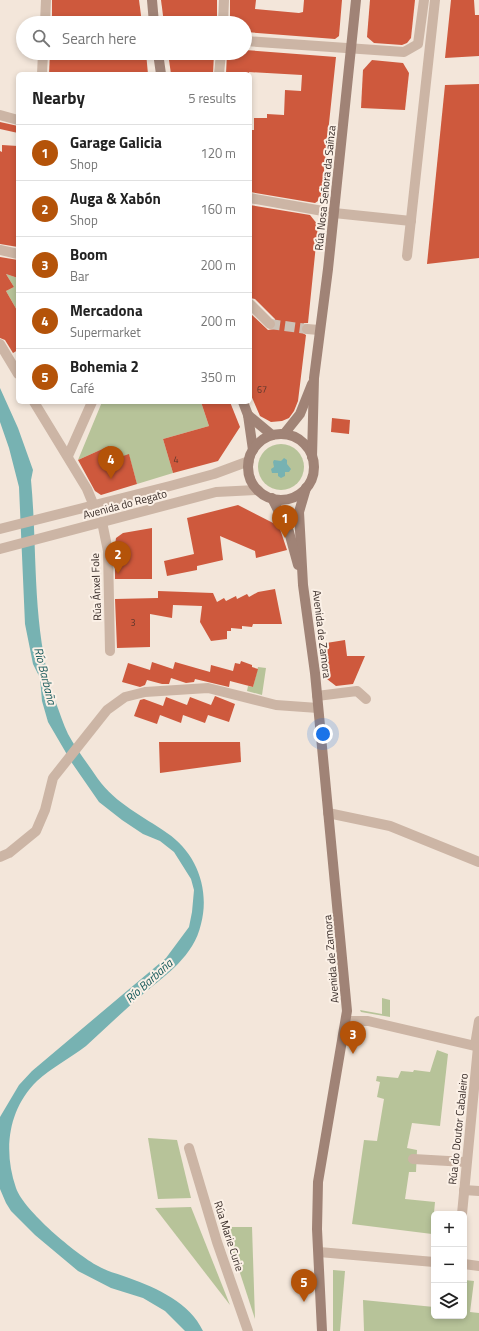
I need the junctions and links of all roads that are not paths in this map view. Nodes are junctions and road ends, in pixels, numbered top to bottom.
1 (46, 0) edge
2 (152, 0) edge
3 (224, 0) edge
4 (356, 0) edge
5 (424, 0) edge
6 (435, 0) edge
7 (45, 16) edge
8 (153, 16) edge
9 (223, 16) edge
10 (252, 42) edge
11 (351, 50) junction
12 (43, 60) edge
13 (159, 60) edge
14 (220, 60) edge
15 (42, 72) edge
16 (161, 72) edge
17 (219, 72) edge
18 (0, 115) edge
19 (16, 119) edge
20 (252, 198) edge
21 (334, 213) junction
22 (411, 221) junction
23 (0, 250) edge
24 (16, 254) edge
25 (407, 256) dead end
26 (252, 306) edge
27 (270, 324) tunnel mouth
28 (307, 328) tunnel mouth
29 (319, 330) junction
30 (0, 344) edge
31 (16, 371) edge
32 (314, 378) junction
33 (35, 404) edge
34 (91, 404) edge
35 (245, 404) edge
36 (248, 415) junction
37 (284, 434) junction
38 (272, 435) junction
39 (253, 450) junction
40 (68, 456) junction
41 (312, 456) junction
42 (249, 461) junction
43 (306, 488) junction
44 (258, 490) junction
45 (272, 498) junction
46 (94, 506) junction
47 (102, 522) junction
48 (0, 530) edge
49 (1, 552) edge
50 (303, 585) junction
51 (110, 651) dead end
52 (317, 696) junction
53 (366, 699) dead end
54 (318, 708) junction
55 (328, 813) junction
56 (0, 857) edge
57 (479, 862) edge
58 (347, 1021) junction
59 (479, 1021) edge
60 (477, 1046) edge
61 (189, 1148) dead end
62 (413, 1159) dead end
63 (466, 1162) junction
64 (464, 1190) junction
65 (479, 1191) edge
66 (462, 1211) edge
67 (319, 1252) junction
68 (431, 1262) edge
69 (467, 1264) edge
70 (479, 1266) edge
71 (248, 1331) edge
72 (322, 1331) edge

1 - 7 street
2 - 8 street
3 - 9 street
4 - 11 street, Rúa Nosa Señora da Saínza
5 - 11 street
6 - 22 street
10 - 11 street
11 - 21 street, Rúa Nosa Señora da Saínza
12 - 15 street
13 - 16 street
14 - 17 street
18 - 19 street
20 - 21 street
21 - 22 street
21 - 29 street, Rúa Nosa Señora da Saínza
22 - 25 street
23 - 24 street
26 - 27 street
28 - 29 street
29 - 32 street, Rúa Nosa Señora da Saínza
30 - 31 street
32 - 37 street
32 - 41 street
33 - 40 street
34 - 40 street
35 - 36 street
36 - 38 street
36 - 39 street
37 - 38 street
37 - 41 street
38 - 39 street
39 - 42 street
40 - 46 street
41 - 43 street
42 - 44 street
42 - 46 street, Avenida do Regato
43 - 45 street
43 - 50 street, Avenida de Zamora
44 - 45 street
44 - 47 street, Avenida do Regato
45 - 50 street, Avenida de Zamora
46 - 48 street, Avenida do Regato
47 - 49 street, Avenida do Regato
47 - 51 street, Rúa Ánxel Fole
50 - 52 street, Avenida de Zamora
52 - 53 street
52 - 54 street, Avenida de Zamora
54 - 55 street, Avenida de Zamora
54 - 56 street
55 - 57 street
55 - 58 street, Avenida de Zamora
58 - 60 street
58 - 67 street, Avenida de Zamora
59 - 60 street, Rúa do Doutor Cabaleiro
60 - 63 street, Rúa do Doutor Cabaleiro
61 - 71 street, Rúa Marie Curie
62 - 63 street
63 - 64 street, Rúa do Doutor Cabaleiro
64 - 65 street
64 - 66 street, Rúa do Doutor Cabaleiro
67 - 68 street
67 - 72 street, Avenida de Zamora
69 - 70 street

